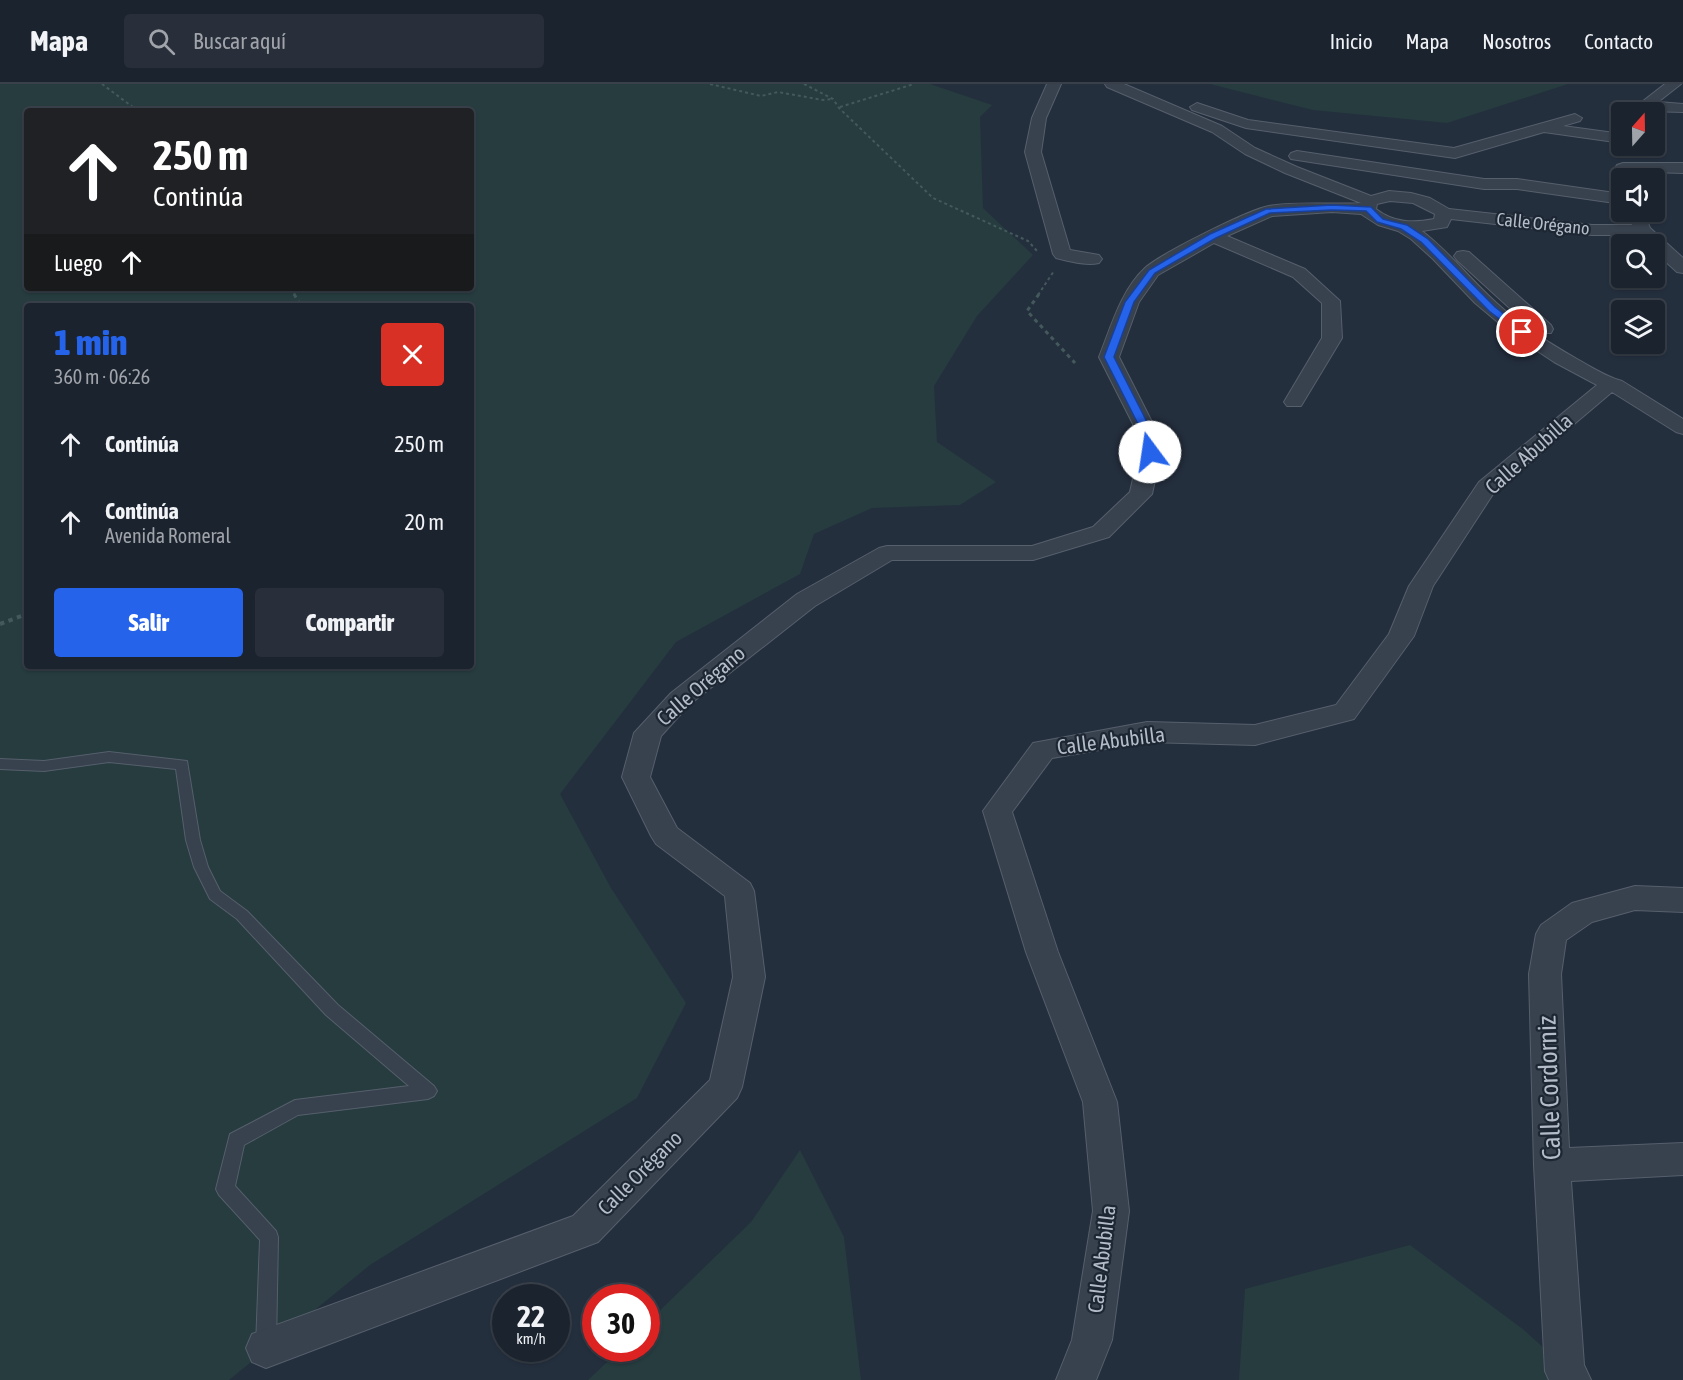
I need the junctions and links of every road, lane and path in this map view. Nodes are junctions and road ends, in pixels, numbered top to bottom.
1 (102, 84) edge
2 (710, 84) edge
3 (804, 84) edge
4 (914, 84) edge
5 (1054, 84) edge
6 (1112, 84) edge
7 (1674, 84) edge
8 (833, 99) junction
9 (1650, 102) edge
10 (134, 108) edge
11 (839, 108) junction
12 (1197, 108) dead end
13 (1665, 108) edge
14 (1683, 108) edge
15 (1575, 118) dead end
16 (1540, 128) junction
17 (1611, 138) edge
18 (1297, 156) dead end
19 (1683, 168) edge
20 (1665, 170) edge
21 (1611, 197) edge
22 (1369, 205) junction
23 (1439, 220) junction
24 (1639, 222) edge
25 (1404, 227) junction
26 (1642, 230) junction
27 (1645, 234) edge
28 (1213, 236) junction
29 (1611, 244) edge
30 (1041, 255) dead end
31 (1665, 255) edge
32 (1094, 259) dead end
33 (1683, 268) edge
34 (1054, 270) dead end
35 (1075, 363) dead end
36 (1617, 380) junction
37 (1294, 402) dead end
38 (1683, 408) edge
39 (1683, 428) edge
40 (24, 615) edge
41 (0, 624) edge
42 (0, 764) edge
43 (1683, 900) edge
44 (1683, 1159) edge
45 (1552, 1165) junction
46 (266, 1348) joint
47 (1076, 1380) edge
48 (1571, 1380) edge

1 - 10 path
2 - 8 path
3 - 8 path
4 - 11 path
5 - 32 street
6 - 22 street
7 - 9 street
8 - 11 path
11 - 30 path
12 - 16 street
13 - 14 street
15 - 16 street
16 - 17 street
18 - 21 street
19 - 20 street
22 - 23 street, Calle Orégano
22 - 25 street
22 - 28 street, Calle Orégano
23 - 25 street
23 - 26 street, Calle Orégano
23 - 29 street, Calle Orégano
23 - 36 street
24 - 26 street
25 - 36 street
26 - 27 street
28 - 37 street
28 - 46 street, Calle Orégano
31 - 33 street
34 - 35 path
36 - 38 street
36 - 39 street
36 - 47 street, Calle Abubilla
40 - 41 path
42 - 46 lane
43 - 45 street, Calle Cordorniz
44 - 45 street
45 - 48 street, Calle Cordorniz

